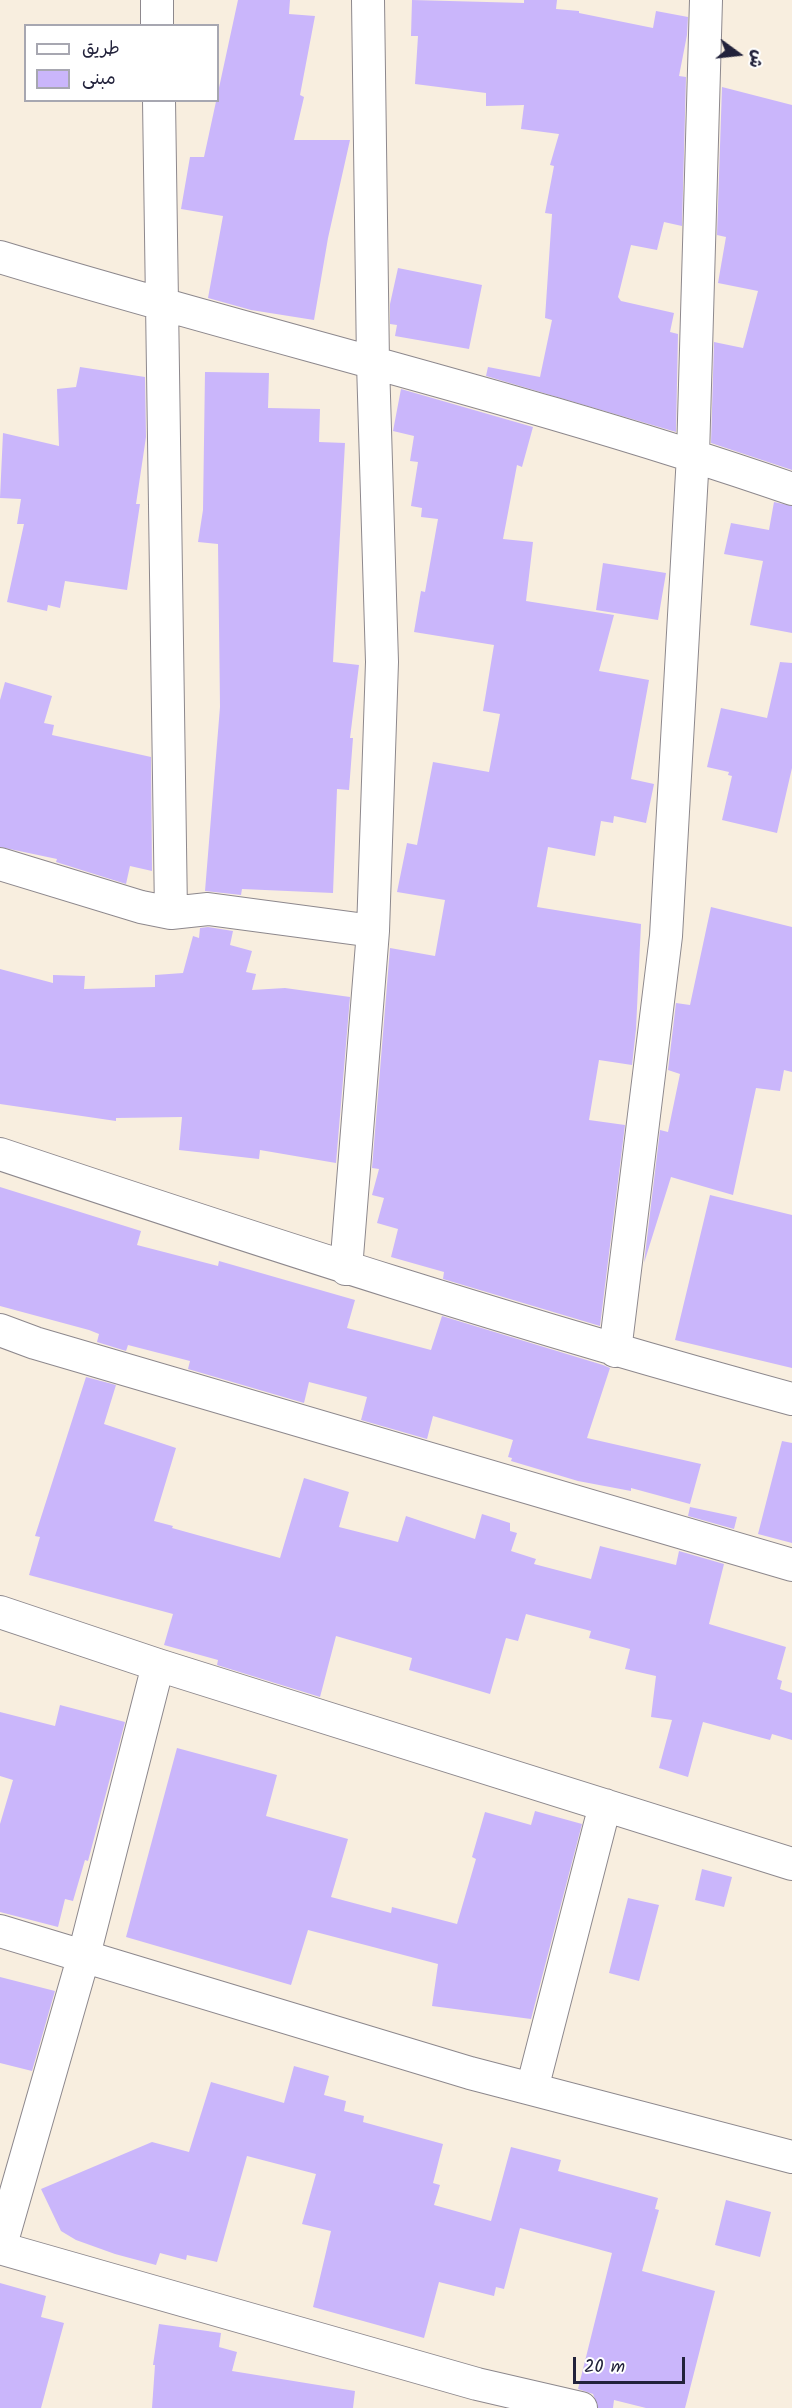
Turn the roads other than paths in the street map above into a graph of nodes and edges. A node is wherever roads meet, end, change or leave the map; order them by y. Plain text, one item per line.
1 (157, 0) edge
2 (368, 0) edge
3 (706, 0) edge
4 (158, 24) edge
5 (159, 102) edge
6 (0, 256) edge
7 (163, 306) junction
8 (373, 363) junction
9 (693, 454) junction
10 (792, 489) edge
11 (0, 864) edge
12 (171, 913) junction
13 (373, 931) junction
14 (0, 1154) edge
15 (346, 1269) junction
16 (0, 1330) edge
17 (615, 1351) junction
18 (792, 1399) edge
19 (792, 1565) edge
20 (0, 1612) edge
21 (158, 1665) junction
22 (605, 1805) junction
23 (792, 1864) edge
24 (0, 1931) edge
25 (84, 1955) junction
26 (532, 2089) junction
27 (792, 2157) edge
28 (0, 2248) edge
29 (475, 2396) edge
30 (581, 2408) edge

1 - 4 street
2 - 8 street
3 - 9 street
5 - 7 street
6 - 7 street
7 - 8 street
7 - 12 street
8 - 9 street
8 - 13 street
9 - 10 street
9 - 17 street
11 - 12 street
12 - 13 street
13 - 15 street
14 - 15 street
15 - 17 street
16 - 19 street
17 - 18 street
20 - 21 street
21 - 22 street
21 - 25 street
22 - 23 street
22 - 26 street
24 - 25 street
25 - 26 street
25 - 28 street
26 - 27 street
28 - 29 street
29 - 30 street

